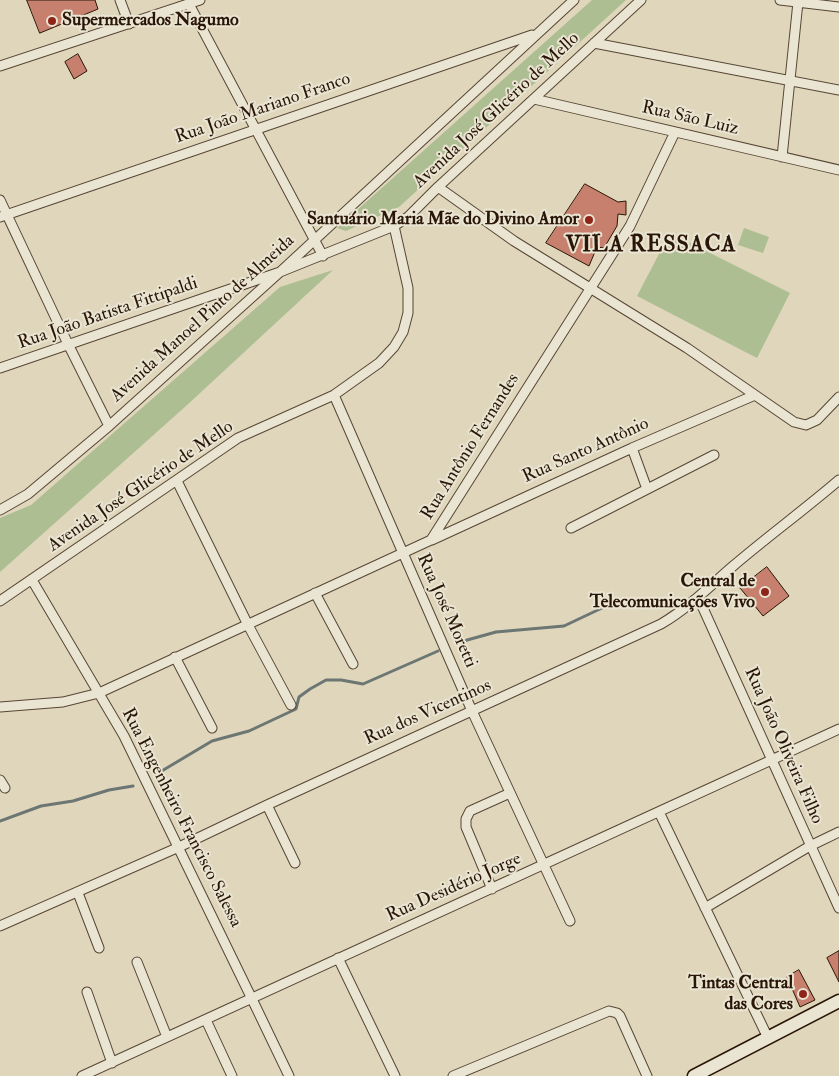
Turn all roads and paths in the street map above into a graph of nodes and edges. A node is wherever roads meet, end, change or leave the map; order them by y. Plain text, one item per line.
1 (120, 0) edge
2 (200, 0) edge
3 (574, 0) edge
4 (641, 0) edge
5 (780, 0) edge
6 (798, 2) junction
7 (189, 4) junction
8 (839, 7) edge
9 (129, 24) junction
10 (537, 33) junction
11 (594, 43) junction
12 (0, 66) edge
13 (789, 80) junction
14 (839, 90) edge
15 (534, 99) junction
16 (255, 129) junction
17 (675, 132) junction
18 (782, 157) junction
19 (839, 170) edge
20 (438, 187) junction
21 (0, 200) edge
22 (3, 216) edge
23 (394, 226) junction
24 (315, 240) junction
25 (323, 256) junction
26 (280, 272) junction
27 (591, 288) junction
28 (68, 344) junction
29 (0, 368) edge
30 (334, 395) junction
31 (755, 395) junction
32 (839, 397) edge
33 (109, 426) junction
34 (632, 448) junction
35 (714, 455) dead end
36 (839, 480) edge
37 (177, 481) junction
38 (647, 489) junction
39 (0, 510) edge
40 (571, 528) dead end
41 (431, 540) junction
42 (403, 554) junction
43 (32, 580) junction
44 (315, 593) junction
45 (698, 597) junction
46 (0, 601) edge
47 (248, 625) junction
48 (176, 657) junction
49 (353, 664) dead end
50 (99, 693) junction
51 (291, 705) dead end
52 (0, 707) edge
53 (472, 711) junction
54 (212, 728) dead end
55 (839, 729) edge
56 (771, 760) junction
57 (510, 793) junction
58 (267, 805) junction
59 (659, 812) junction
60 (839, 832) edge
61 (810, 846) junction
62 (179, 847) junction
63 (295, 863) dead end
64 (544, 864) junction
65 (492, 889) junction
66 (78, 893) junction
67 (704, 908) junction
68 (839, 908) edge
69 (570, 921) dead end
70 (0, 926) edge
71 (99, 948) dead end
72 (338, 958) junction
73 (138, 962) dead end
74 (87, 992) dead end
75 (252, 998) junction
76 (839, 1001) edge
77 (206, 1020) junction
78 (167, 1037) junction
79 (768, 1038) junction
80 (112, 1063) junction
81 (82, 1076) edge
82 (232, 1076) edge
83 (288, 1076) edge
84 (395, 1076) edge
85 (454, 1076) edge
86 (647, 1076) edge
87 (694, 1076) edge

1 - 9 street
2 - 7 street
3 - 10 street, Avenida Manoel Pinto de Almeida
4 - 11 street, Avenida José Glicério de Mello
5 - 6 street
6 - 8 street
6 - 13 street
7 - 9 street
7 - 16 street
9 - 12 street
10 - 16 street, Rua João Mariano Franco
10 - 24 street, Avenida Manoel Pinto de Almeida
11 - 13 street
11 - 15 street, Avenida José Glicério de Mello
13 - 14 street
13 - 18 street
15 - 17 street, Rua São Luiz
15 - 20 street, Avenida José Glicério de Mello
16 - 22 street, Rua João Mariano Franco
16 - 24 street
17 - 18 street, Rua São Luiz
17 - 27 street, Rua Antônio Fernandes
18 - 19 street, Rua São Luiz
20 - 23 street, Avenida José Glicério de Mello
20 - 27 street
21 - 22 street
22 - 28 street
23 - 25 street, Rua João Batista Fittipaldi
23 - 30 street, Avenida José Glicério de Mello
24 - 25 street
24 - 26 street, Avenida Manoel Pinto de Almeida
25 - 26 street, Rua João Batista Fittipaldi
26 - 28 street, Rua João Batista Fittipaldi
26 - 33 street, Avenida Manoel Pinto de Almeida
27 - 31 street
27 - 41 street, Rua Antônio Fernandes
28 - 29 street, Rua João Batista Fittipaldi
28 - 33 street
30 - 37 street, Avenida José Glicério de Mello
30 - 42 street, Rua José Moretti
31 - 32 street
31 - 34 street, Rua Santo Antônio
33 - 39 street, Avenida Manoel Pinto de Almeida
34 - 38 street
34 - 41 street, Rua Santo Antônio
35 - 38 street
36 - 45 street, Rua dos Vicentinos
37 - 43 street, Avenida José Glicério de Mello
37 - 47 street
38 - 40 street
41 - 42 street, Rua Antônio Fernandes
42 - 44 street, Rua Antônio Fernandes
42 - 53 street, Rua José Moretti
43 - 46 street, Avenida José Glicério de Mello
43 - 50 street, Rua Engenheiro Francisco Salessa
44 - 47 street, Rua Antônio Fernandes
44 - 49 street
45 - 53 street, Rua dos Vicentinos
45 - 56 street, Rua João Oliveira Filho
47 - 48 street, Rua Antônio Fernandes
47 - 51 street
48 - 50 street, Rua Antônio Fernandes
48 - 54 street
50 - 52 street, Rua Antônio Fernandes
50 - 62 street, Rua Engenheiro Francisco Salessa
53 - 57 street, Rua José Moretti
53 - 58 street, Rua dos Vicentinos
55 - 56 street, Rua Desidério Jorge
56 - 59 street, Rua Desidério Jorge
56 - 61 street, Rua João Oliveira Filho
57 - 64 street, Rua José Moretti
57 - 65 street
58 - 62 street, Rua dos Vicentinos
58 - 63 street
59 - 64 street, Rua Desidério Jorge
59 - 67 street
60 - 61 street
61 - 67 street
61 - 68 street, Rua João Oliveira Filho
62 - 66 street, Rua dos Vicentinos
62 - 75 street, Rua Engenheiro Francisco Salessa
64 - 65 street, Rua Desidério Jorge
64 - 69 street, Rua José Moretti
65 - 72 street, Rua Desidério Jorge
66 - 70 street, Rua dos Vicentinos
66 - 71 street
67 - 79 street
72 - 75 street, Rua Desidério Jorge
72 - 84 street
73 - 78 street
74 - 80 street
75 - 77 street, Rua Desidério Jorge
75 - 83 street, Rua Engenheiro Francisco Salessa
76 - 79 main road
77 - 78 street, Rua Desidério Jorge
77 - 82 street
78 - 80 street, Rua Desidério Jorge
79 - 87 main road
80 - 81 street, Rua Desidério Jorge
85 - 86 street

